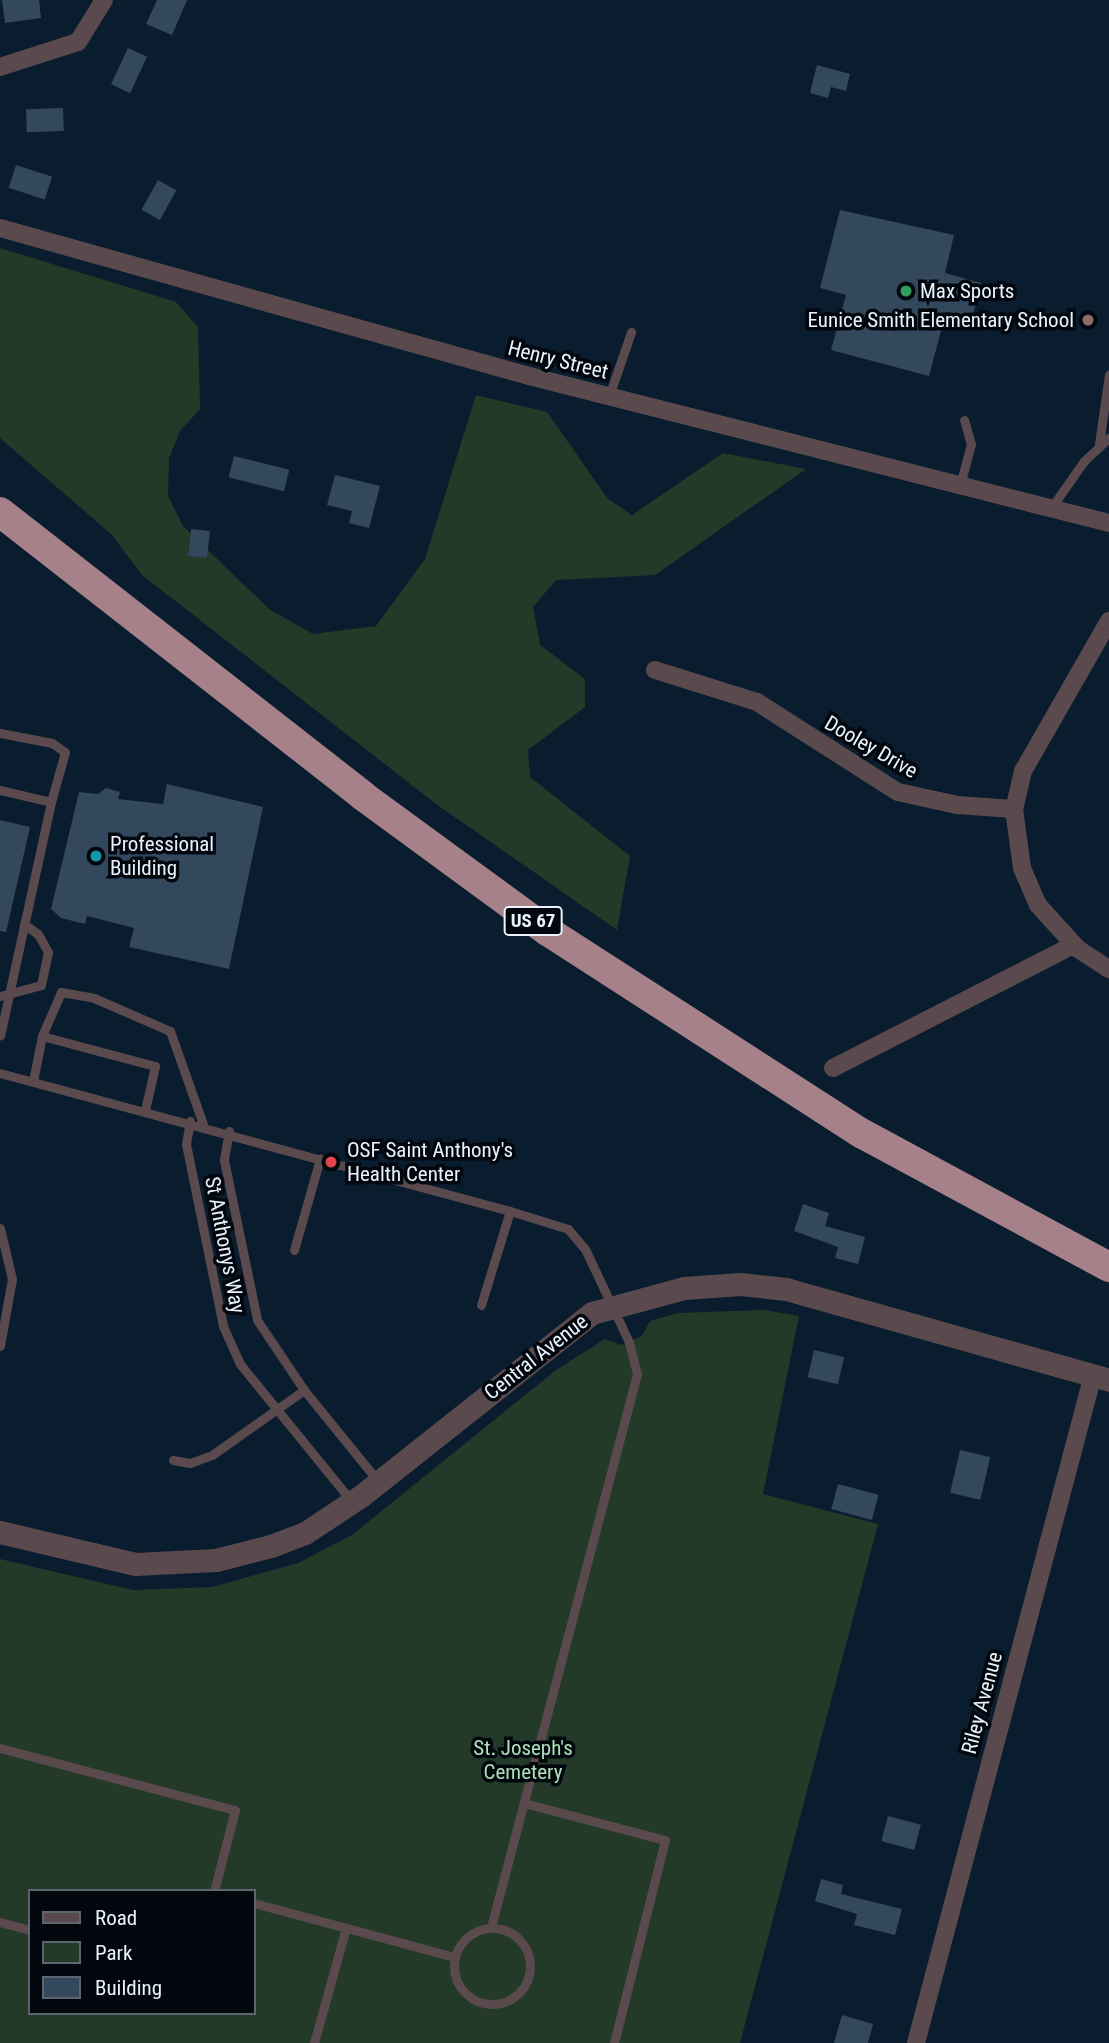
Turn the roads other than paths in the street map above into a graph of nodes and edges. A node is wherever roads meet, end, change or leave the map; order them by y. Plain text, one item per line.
1 (104, 0) edge
2 (0, 67) edge
3 (0, 228) edge
4 (631, 332) dead end
5 (1109, 375) edge
6 (609, 396) junction
7 (964, 420) dead end
8 (1109, 438) edge
9 (1099, 444) junction
10 (960, 485) junction
11 (1051, 508) junction
12 (0, 512) edge
13 (1109, 523) edge
14 (1109, 621) edge
15 (655, 670) dead end
16 (0, 733) edge
17 (0, 790) edge
18 (51, 802) junction
19 (1014, 809) junction
20 (24, 924) junction
21 (1073, 945) junction
22 (1109, 970) edge
23 (41, 985) junction
24 (4, 995) edge
25 (53, 1000) junction
26 (0, 1036) edge
27 (42, 1036) junction
28 (833, 1068) dead end
29 (0, 1073) edge
30 (33, 1081) junction
31 (145, 1110) junction
32 (190, 1121) junction
33 (203, 1124) junction
34 (229, 1131) junction
35 (320, 1159) junction
36 (510, 1211) junction
37 (0, 1227) edge
38 (295, 1250) dead end
39 (1109, 1267) edge
40 (481, 1305) dead end
41 (613, 1306) junction
42 (0, 1346) edge
43 (1101, 1378) edge
44 (304, 1390) junction
45 (276, 1410) junction
46 (173, 1460) dead end
47 (379, 1482) junction
48 (352, 1502) junction
49 (0, 1532) edge
50 (0, 1748) edge
51 (524, 1802) junction
52 (215, 1889) edge
53 (256, 1904) edge
54 (0, 1922) edge
55 (491, 1927) junction
56 (345, 1928) junction
57 (28, 1929) edge
58 (454, 1957) junction
59 (314, 2043) edge
60 (614, 2043) edge
61 (916, 2043) edge

1 - 2 street
3 - 6 street, Henry Street
4 - 6 lane
5 - 9 lane
6 - 10 street, Henry Street
7 - 10 lane
8 - 9 lane
9 - 11 lane
10 - 11 street, Henry Street
11 - 13 street, Henry Street
12 - 39 highway, US 67
14 - 19 street
15 - 19 street, Dooley Drive
16 - 18 lane
17 - 18 lane
18 - 20 lane
19 - 21 street
20 - 23 lane
20 - 24 lane
21 - 22 street
21 - 28 street
23 - 24 lane
23 - 25 lane
24 - 26 lane
25 - 27 lane
25 - 33 lane
27 - 30 lane
27 - 31 lane
29 - 30 lane
30 - 31 lane
31 - 32 lane
32 - 33 lane
32 - 45 lane, St Anthonys Way
33 - 34 lane
34 - 35 lane
34 - 44 lane, St Anthonys Way
35 - 36 lane
35 - 38 lane
36 - 40 lane
36 - 41 lane
37 - 42 lane
41 - 43 street, Central Avenue
41 - 47 street, Central Avenue
41 - 51 lane
43 - 61 street, Riley Avenue
44 - 45 lane
44 - 47 lane, St Anthonys Way
45 - 46 lane
45 - 48 lane, St Anthonys Way
47 - 48 street, Central Avenue
48 - 49 street, Central Avenue
50 - 52 lane
51 - 55 lane
51 - 60 lane
53 - 56 lane
54 - 57 lane
55 - 58 lane
55 - 58 lane
56 - 58 lane
56 - 59 lane

